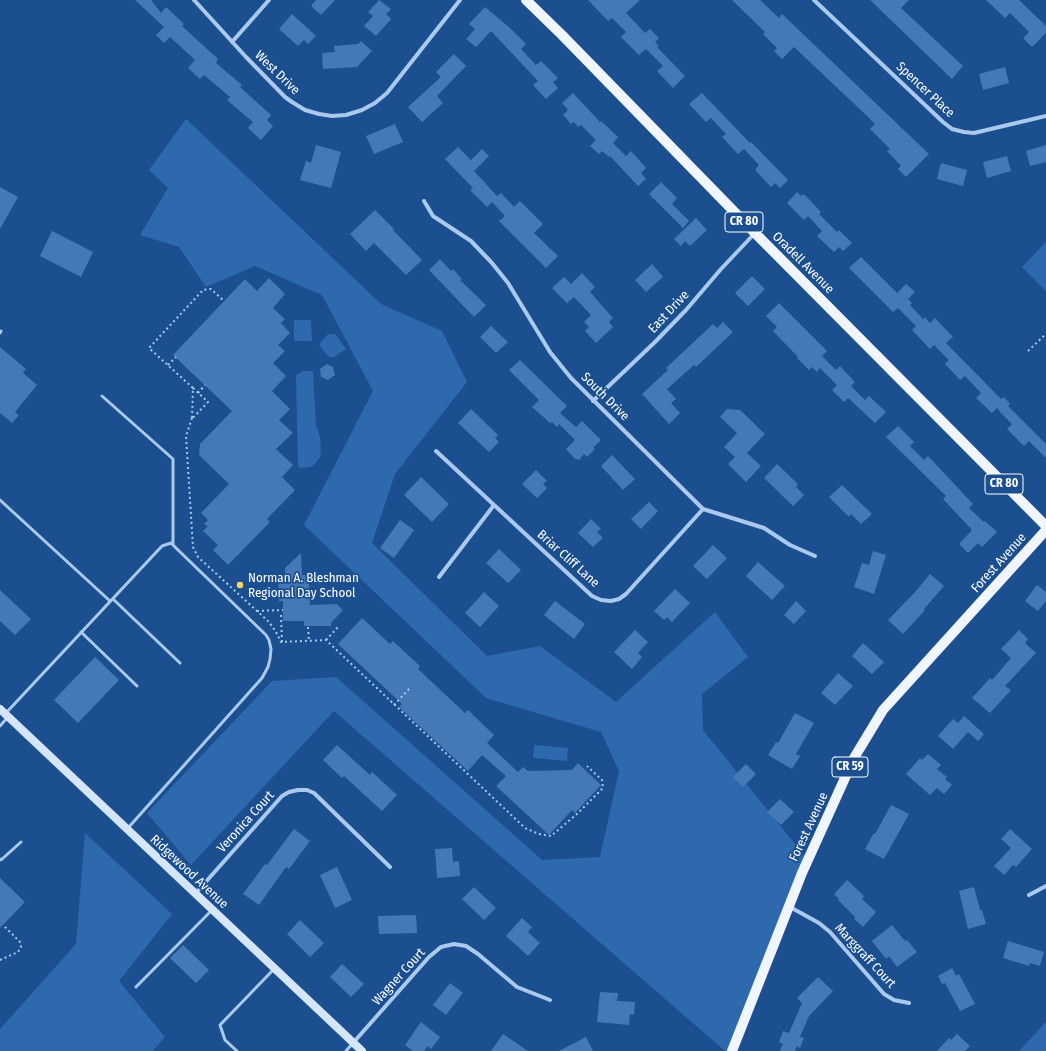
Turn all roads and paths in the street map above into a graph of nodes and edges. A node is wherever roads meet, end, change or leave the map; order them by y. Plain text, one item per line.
1 (194, 0) edge
2 (269, 0) edge
3 (460, 0) edge
4 (526, 0) edge
5 (814, 0) edge
6 (232, 42) junction
7 (1046, 116) edge
8 (424, 201) dead end
9 (754, 233) junction
10 (224, 301) dead end
11 (1046, 334) edge
12 (1028, 351) dead end
13 (176, 357) dead end
14 (168, 365) junction
15 (204, 385) dead end
16 (193, 388) junction
17 (198, 393) junction
18 (102, 396) dead end
19 (593, 401) junction
20 (192, 418) dead end
21 (436, 451) dead end
22 (0, 500) edge
23 (494, 505) junction
24 (703, 509) junction
25 (1046, 526) edge
26 (1046, 530) edge
27 (173, 545) junction
28 (815, 556) dead end
29 (439, 577) dead end
30 (111, 600) junction
31 (283, 610) dead end
32 (257, 611) junction
33 (281, 615) dead end
34 (339, 626) dead end
35 (308, 627) dead end
36 (81, 632) junction
37 (326, 640) junction
38 (309, 641) junction
39 (282, 642) junction
40 (180, 663) dead end
41 (137, 686) dead end
42 (410, 688) dead end
43 (394, 705) junction
44 (5, 713) edge
45 (0, 726) edge
46 (587, 766) dead end
47 (126, 829) junction
48 (21, 842) dead end
49 (0, 859) edge
50 (390, 867) dead end
51 (1046, 886) edge
52 (195, 894) junction
53 (1030, 895) dead end
54 (788, 906) junction
55 (212, 910) junction
56 (3, 925) dead end
57 (0, 960) edge
58 (274, 969) junction
59 (136, 987) dead end
60 (550, 1000) dead end
61 (909, 1003) dead end
62 (353, 1043) junction
63 (237, 1051) edge
64 (346, 1051) edge
65 (362, 1051) edge
66 (732, 1051) edge

1 - 6 street, West Drive
2 - 6 street
3 - 6 street, West Drive
4 - 9 main road, Oradell Avenue / CR 80
5 - 7 street, Spencer Place
8 - 19 street, South Drive
9 - 19 street, East Drive
9 - 25 main road, Oradell Avenue / CR 80
10 - 14 path
11 - 12 path
13 - 14 path
14 - 16 path
15 - 17 path
16 - 17 path
16 - 17 path
18 - 27 lane
19 - 24 street, South Drive
20 - 32 path
21 - 23 street, Briar Cliff Lane
22 - 30 lane
23 - 24 street, Briar Cliff Lane
23 - 29 street
24 - 28 street, South Drive
26 - 54 main road, Forest Avenue / CR 59
27 - 30 lane
27 - 47 lane
30 - 36 lane
30 - 40 lane
31 - 32 path
32 - 39 path
33 - 39 path
34 - 37 path
35 - 38 path
36 - 41 lane
36 - 44 lane
37 - 38 path
37 - 43 path
38 - 39 path
42 - 43 path
43 - 46 path
44 - 45 lane
44 - 47 street, Ridgewood Avenue
47 - 52 street, Ridgewood Avenue
48 - 49 lane
50 - 52 street, Veronica Court
51 - 53 street
52 - 55 street, Ridgewood Avenue
54 - 61 street, Marggraff Court
54 - 66 main road, Forest Avenue / CR 59
55 - 58 street, Ridgewood Avenue
55 - 59 lane
56 - 57 path
58 - 62 street, Ridgewood Avenue
58 - 63 lane
60 - 62 street, Wagner Court
62 - 64 lane
62 - 65 street, Ridgewood Avenue

